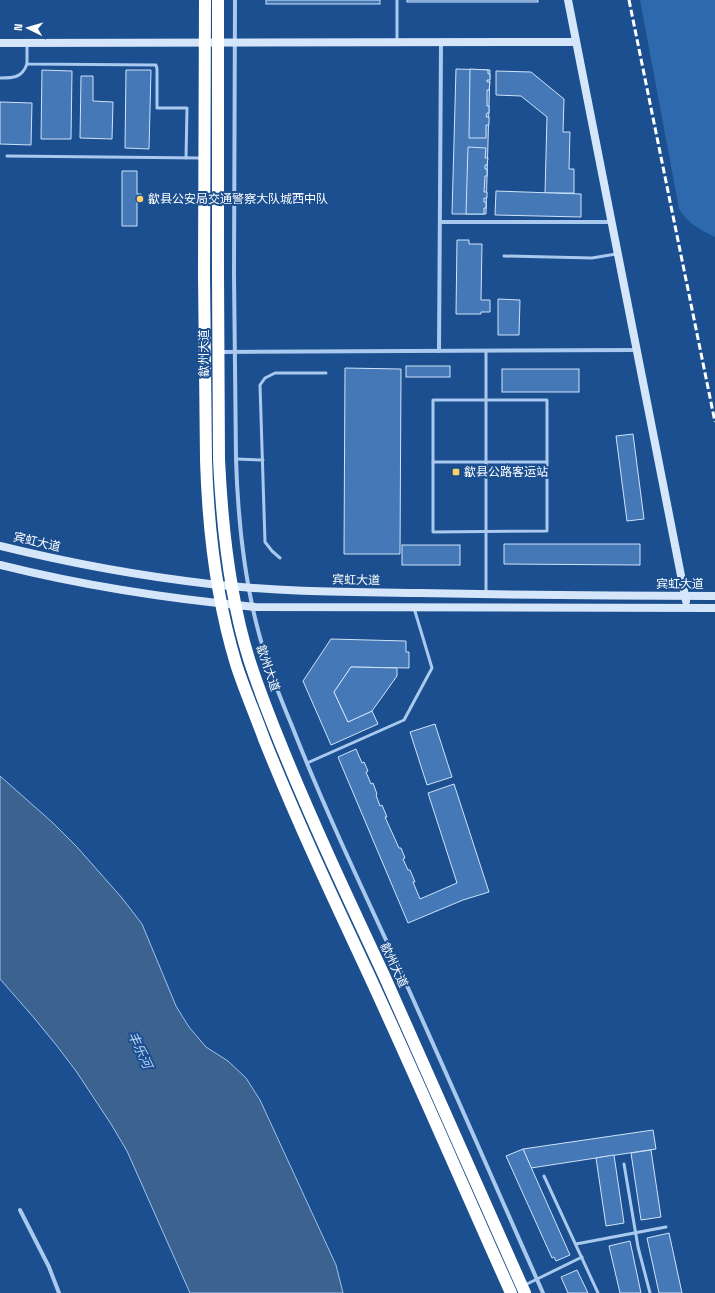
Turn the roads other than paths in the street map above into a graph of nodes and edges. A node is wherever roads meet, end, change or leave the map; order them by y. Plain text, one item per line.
1 (205, 0) edge
2 (218, 0) edge
3 (235, 0) edge
4 (397, 0) edge
5 (568, 0) edge
6 (576, 42) junction
7 (0, 43) edge
8 (27, 43) junction
9 (205, 43) junction
10 (218, 43) junction
11 (235, 43) junction
12 (397, 43) junction
13 (441, 43) junction
14 (27, 64) junction
15 (0, 78) edge
16 (7, 156) dead end
17 (186, 158) junction
18 (204, 158) junction
19 (155, 198) dead end
20 (204, 198) junction
21 (440, 222) junction
22 (612, 222) junction
23 (618, 254) junction
24 (504, 256) dead end
25 (637, 350) junction
26 (439, 351) junction
27 (486, 351) junction
28 (218, 352) junction
29 (235, 352) junction
30 (326, 373) dead end
31 (486, 400) junction
32 (236, 459) junction
33 (263, 460) junction
34 (433, 462) junction
35 (486, 462) junction
36 (547, 462) junction
37 (486, 531) junction
38 (0, 546) edge
39 (280, 558) dead end
40 (0, 565) edge
41 (218, 585) junction
42 (232, 586) junction
43 (249, 588) junction
44 (486, 595) junction
45 (686, 596) junction
46 (715, 596) edge
47 (222, 604) junction
48 (236, 605) junction
49 (253, 607) junction
50 (413, 607) junction
51 (687, 608) junction
52 (715, 608) edge
53 (307, 763) junction
54 (624, 1164) dead end
55 (544, 1176) dead end
56 (20, 1210) dead end
57 (666, 1227) dead end
58 (636, 1232) junction
59 (576, 1244) junction
60 (582, 1257) junction
61 (537, 1279) junction
62 (524, 1290) edge
63 (59, 1293) edge
64 (511, 1293) edge
65 (543, 1293) edge
66 (598, 1293) edge
67 (650, 1293) edge

1 - 9 highway, 歙州大道
2 - 10 highway, 歙州大道
3 - 11 street
4 - 12 lane
5 - 6 main road
6 - 13 main road
6 - 22 main road
7 - 8 main road
8 - 9 main road
8 - 14 lane
9 - 10 main road
9 - 18 highway, 歙州大道
10 - 11 main road
10 - 28 highway, 歙州大道
11 - 12 main road
11 - 29 street
12 - 13 main road
13 - 21 street
14 - 15 lane
14 - 17 lane
16 - 17 lane
17 - 18 lane
18 - 20 highway, 歙州大道
19 - 20 lane
20 - 41 highway, 歙州大道
21 - 22 street
21 - 26 street
22 - 23 main road
23 - 24 lane
23 - 25 main road
25 - 27 street
25 - 45 main road
26 - 27 street
26 - 29 street
27 - 31 lane
28 - 29 street
28 - 42 highway, 歙州大道
29 - 32 street
30 - 33 lane
31 - 34 lane
31 - 35 lane
31 - 36 lane
32 - 33 lane
32 - 43 street
33 - 39 lane
34 - 35 lane
34 - 37 lane
35 - 36 lane
35 - 37 lane
36 - 37 lane
37 - 44 lane
38 - 41 main road, 宾虹大道
40 - 47 main road, 宾虹大道
41 - 42 main road, 宾虹大道
41 - 47 highway, 歙州大道
42 - 43 main road, 宾虹大道
42 - 48 highway, 歙州大道
43 - 44 main road, 宾虹大道
43 - 49 street
44 - 45 main road, 宾虹大道
45 - 46 main road, 宾虹大道
45 - 51 main road
47 - 48 main road, 宾虹大道
47 - 64 highway, 歙州大道
48 - 49 main road, 宾虹大道
48 - 62 highway, 歙州大道
49 - 50 main road, 宾虹大道
49 - 53 street
50 - 51 main road, 宾虹大道
50 - 53 lane
51 - 52 main road, 宾虹大道
53 - 61 street
54 - 58 lane
55 - 59 lane
56 - 63 street
57 - 58 lane
58 - 59 lane
58 - 67 lane
59 - 60 lane
60 - 61 lane
60 - 66 lane
61 - 62 lane
61 - 65 street

